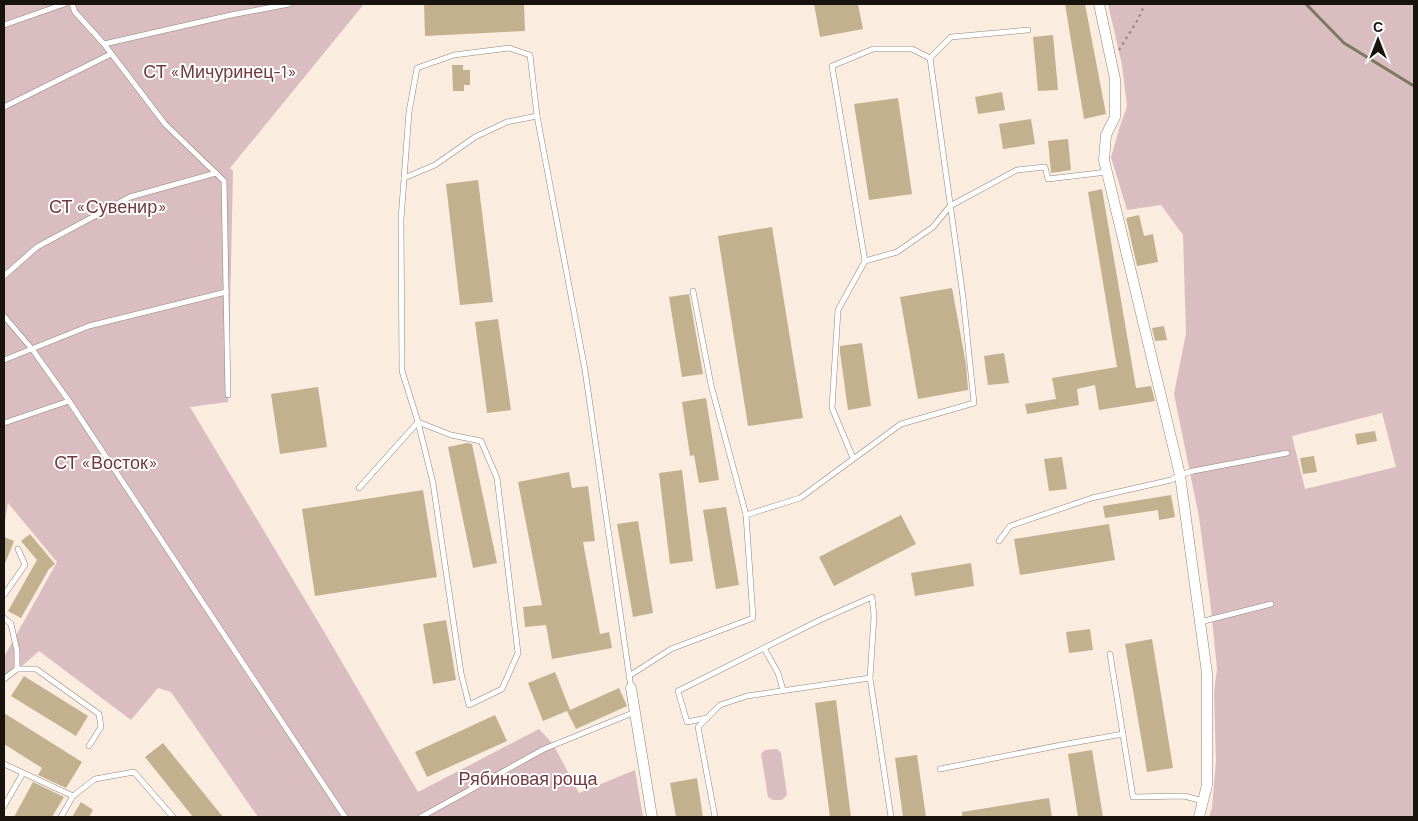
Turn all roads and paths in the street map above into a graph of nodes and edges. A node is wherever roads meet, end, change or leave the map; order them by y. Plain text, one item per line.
1 (64, 4) edge
2 (72, 4) edge
3 (289, 4) edge
4 (1099, 4) edge
5 (1145, 4) edge
6 (4, 25) edge
7 (1028, 30) dead end
8 (104, 44) junction
9 (111, 54) junction
10 (930, 58) junction
11 (1112, 63) junction
12 (4, 108) edge
13 (537, 116) junction
14 (216, 172) junction
15 (1106, 172) junction
16 (404, 178) junction
17 (950, 206) junction
18 (865, 261) junction
19 (4, 276) edge
20 (693, 291) dead end
21 (226, 292) junction
22 (4, 316) edge
23 (32, 349) junction
24 (4, 360) edge
25 (228, 395) dead end
26 (69, 401) junction
27 (418, 422) junction
28 (4, 423) edge
29 (1287, 453) dead end
30 (853, 458) junction
31 (1180, 475) junction
32 (359, 488) dead end
33 (746, 515) junction
34 (999, 541) dead end
35 (18, 549) dead end
36 (4, 595) edge
37 (1271, 604) dead end
38 (4, 618) edge
39 (1200, 622) junction
40 (764, 648) junction
41 (1110, 654) dead end
42 (17, 669) junction
43 (629, 676) junction
44 (870, 678) junction
45 (4, 679) edge
46 (631, 688) joint
47 (784, 690) junction
48 (635, 712) junction
49 (707, 718) junction
50 (1123, 734) junction
51 (89, 746) dead end
52 (4, 764) edge
53 (940, 769) dead end
54 (23, 773) junction
55 (73, 796) junction
56 (1203, 801) junction
57 (4, 806) edge
58 (60, 817) edge
59 (173, 817) edge
60 (345, 817) edge
61 (421, 817) edge
62 (652, 817) edge
63 (715, 817) edge
64 (891, 817) edge
65 (1199, 817) edge

1 - 6 lane
2 - 8 lane
3 - 8 lane
4 - 11 street
5 - 11 path
7 - 10 lane
8 - 9 lane
9 - 12 lane
9 - 14 lane
10 - 17 lane
10 - 18 lane
11 - 15 street
13 - 16 lane
13 - 16 lane
13 - 43 lane
14 - 19 lane
14 - 21 lane
15 - 17 lane
15 - 31 street
16 - 27 lane
17 - 18 lane
17 - 30 lane
18 - 30 lane
20 - 33 lane
21 - 23 lane
21 - 25 lane
22 - 23 lane
23 - 24 lane
23 - 26 lane
26 - 28 lane
26 - 60 lane
27 - 27 lane
27 - 32 lane
29 - 31 lane
30 - 33 lane
31 - 34 lane
31 - 39 street
33 - 43 lane
35 - 36 lane
37 - 39 lane
38 - 42 lane
39 - 56 street
40 - 44 lane
40 - 47 lane
40 - 49 lane
41 - 50 lane
42 - 45 lane
42 - 51 lane
43 - 46 lane
44 - 47 lane
44 - 64 lane
46 - 48 street
47 - 49 lane
48 - 61 lane
48 - 62 street
49 - 63 lane
50 - 53 lane
50 - 56 lane
52 - 54 lane
54 - 55 lane
54 - 57 lane
55 - 58 lane
55 - 59 lane
56 - 65 street

